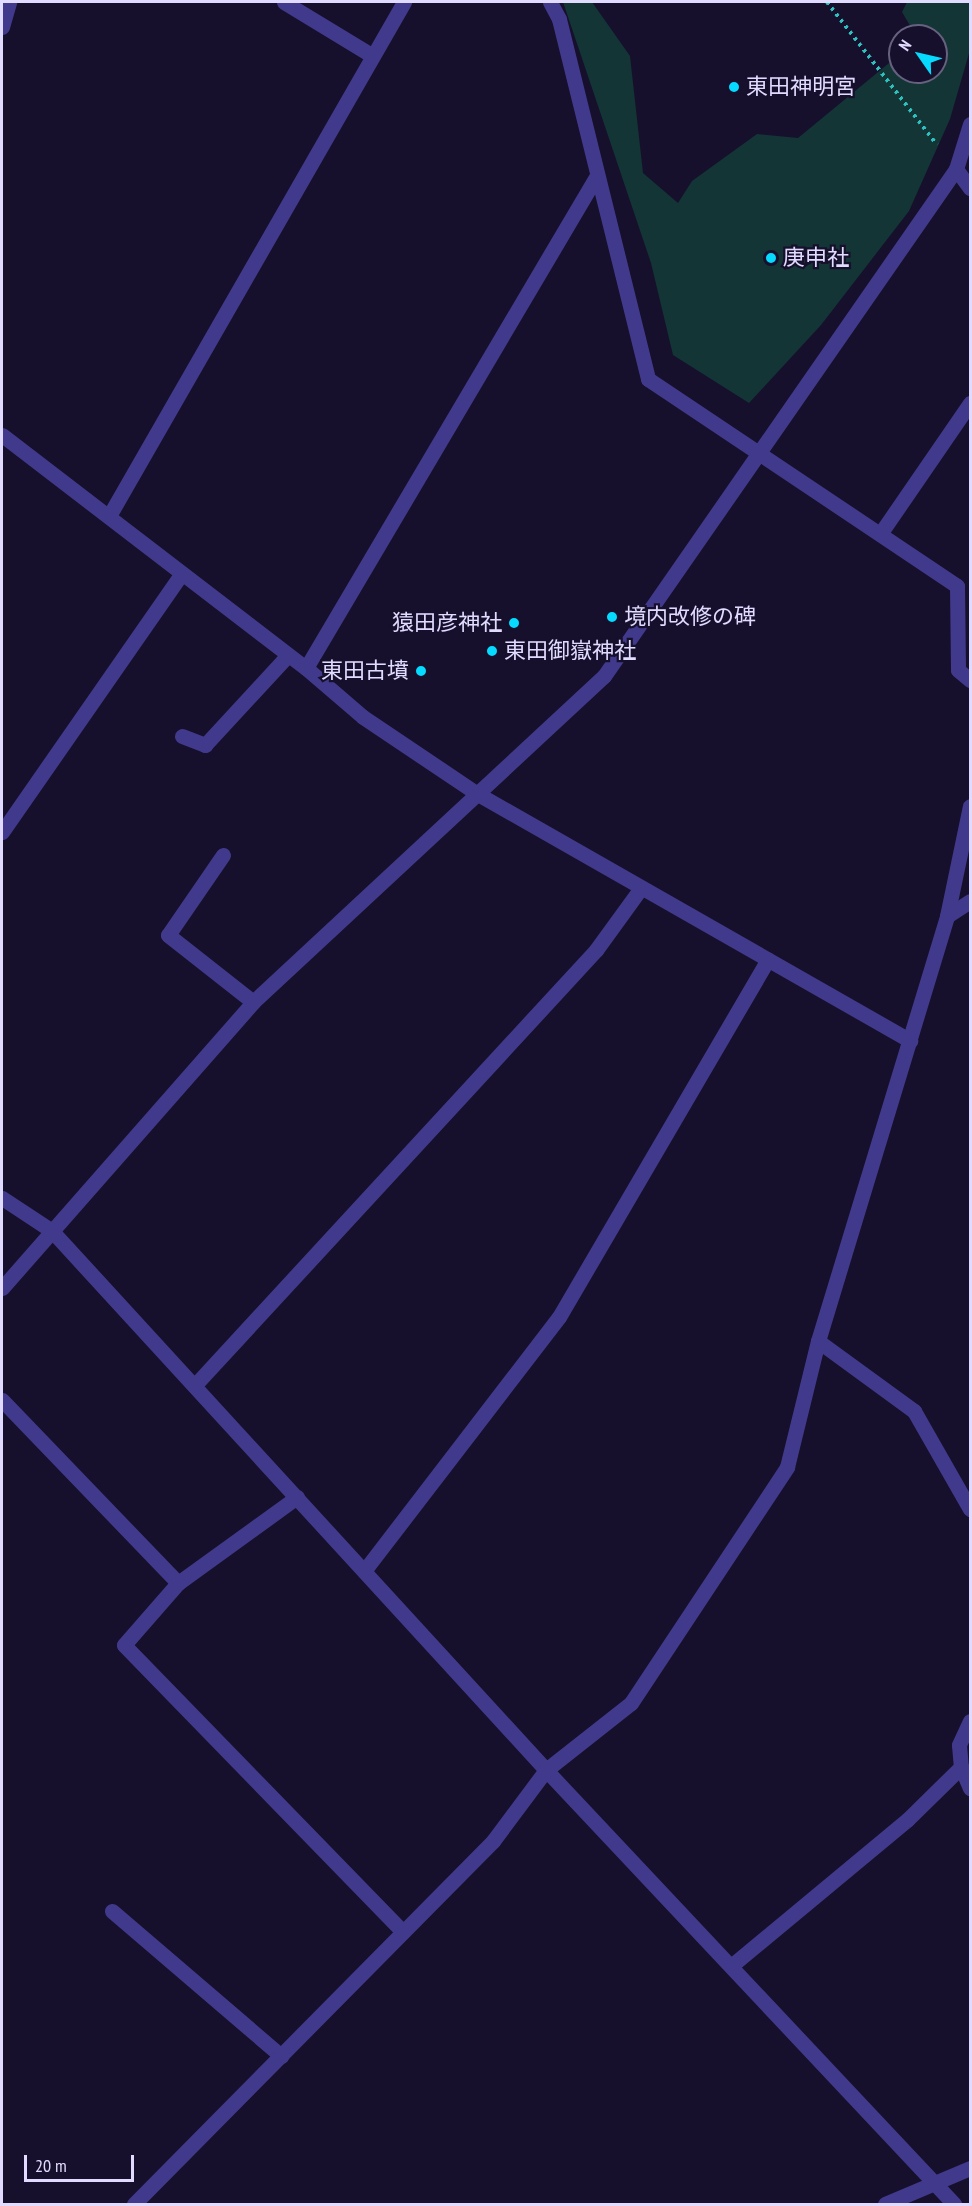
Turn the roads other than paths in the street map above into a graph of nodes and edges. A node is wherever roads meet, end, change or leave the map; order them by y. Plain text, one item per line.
1 (9, 2) edge
2 (284, 2) edge
3 (404, 2) edge
4 (550, 2) edge
5 (2, 27) edge
6 (371, 55) junction
7 (970, 124) edge
8 (956, 169) junction
9 (596, 177) junction
10 (970, 188) edge
11 (970, 403) edge
12 (2, 435) edge
13 (759, 453) junction
14 (109, 516) junction
15 (880, 534) junction
16 (181, 574) junction
17 (288, 655) junction
18 (306, 668) junction
19 (970, 680) edge
20 (182, 736) dead end
21 (476, 794) junction
22 (970, 806) edge
23 (2, 832) edge
24 (223, 855) dead end
25 (641, 888) junction
26 (970, 901) edge
27 (947, 916) junction
28 (768, 960) junction
29 (253, 1002) junction
30 (910, 1041) junction
31 (2, 1198) edge
32 (52, 1231) junction
33 (2, 1288) edge
34 (818, 1341) junction
35 (195, 1385) junction
36 (2, 1400) edge
37 (297, 1497) junction
38 (970, 1509) edge
39 (364, 1571) junction
40 (178, 1583) junction
41 (970, 1721) edge
42 (961, 1767) junction
43 (546, 1770) junction
44 (970, 1788) edge
45 (112, 1911) dead end
46 (403, 1932) junction
47 (731, 1966) junction
48 (281, 2056) junction
49 (970, 2168) edge
50 (939, 2184) junction
51 (134, 2205) edge
52 (885, 2205) edge
53 (954, 2205) edge

1 - 5 street
2 - 6 street
3 - 6 street
4 - 9 street
6 - 14 street
7 - 8 street
8 - 10 street
8 - 13 street
9 - 13 street
9 - 18 street
11 - 15 street
12 - 14 street
13 - 15 street
13 - 21 street
14 - 16 street
15 - 19 street
16 - 17 street
16 - 23 street
17 - 18 street
17 - 20 street
18 - 21 street
21 - 25 street
21 - 29 street
22 - 27 street
24 - 29 street
25 - 28 street
25 - 35 street
26 - 27 street
27 - 30 street
28 - 30 street
28 - 39 street
29 - 32 street
30 - 34 street
31 - 32 street
32 - 33 street
32 - 35 street
34 - 38 street
34 - 43 street
35 - 37 street
36 - 40 street
37 - 39 street
37 - 40 street
39 - 43 street
40 - 46 street
41 - 42 street
42 - 44 street
42 - 47 street
43 - 46 street
43 - 47 street
45 - 48 street
46 - 48 street
47 - 50 street
48 - 51 street
49 - 50 street
50 - 52 street
50 - 53 street

